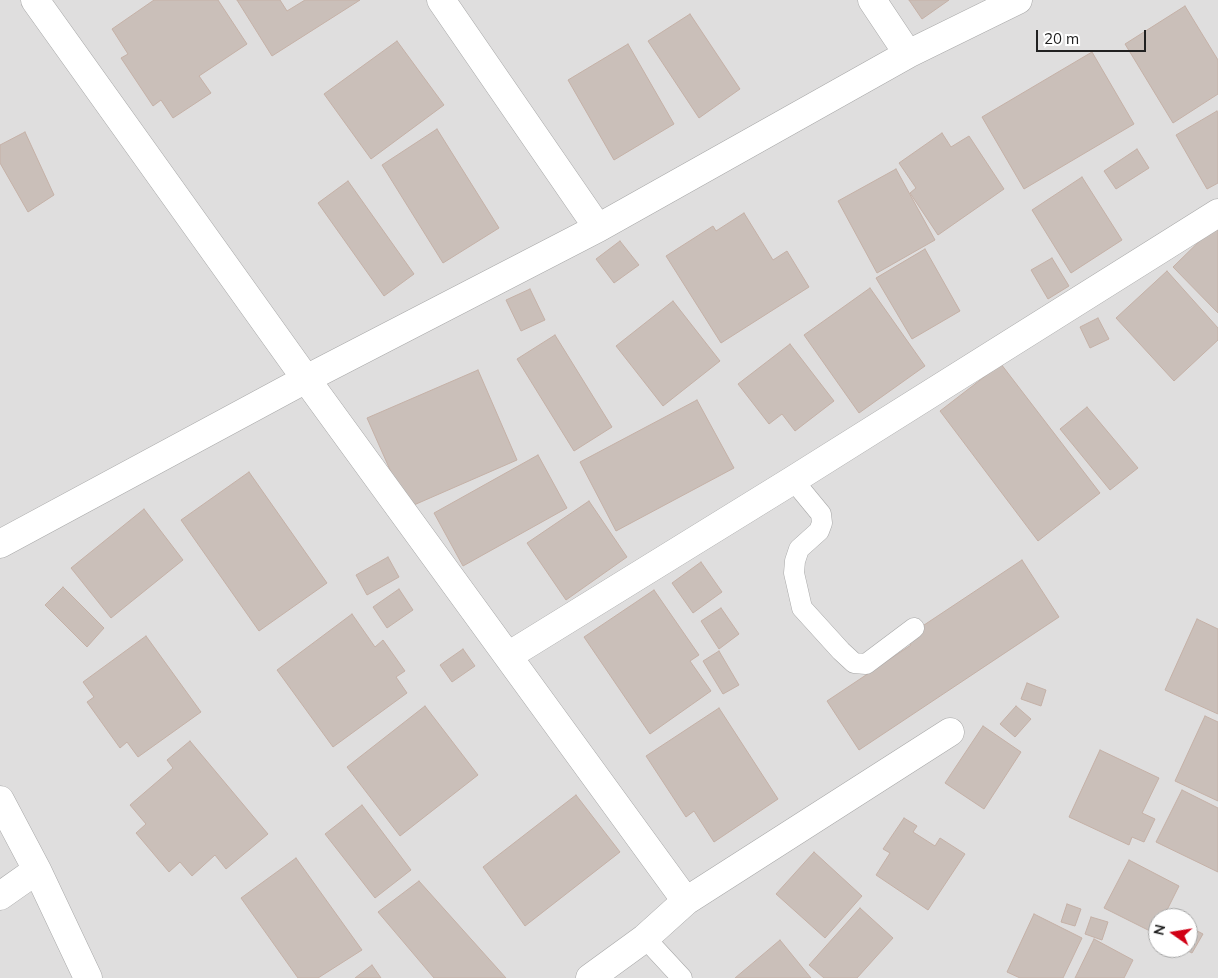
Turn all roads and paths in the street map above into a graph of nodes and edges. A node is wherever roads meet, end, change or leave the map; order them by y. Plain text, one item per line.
1 (35, 0) edge
2 (441, 0) edge
3 (872, 0) edge
4 (1018, 0) edge
5 (908, 54) junction
6 (1218, 213) edge
7 (598, 228) junction
8 (306, 379) junction
9 (793, 480) junction
10 (0, 544) edge
11 (914, 628) dead end
12 (508, 656) junction
13 (950, 732) dead end
14 (0, 800) edge
15 (37, 870) junction
16 (0, 896) edge
17 (686, 901) junction
18 (645, 938) junction
19 (88, 978) edge
20 (590, 978) edge
21 (682, 978) edge

1 - 8 street
2 - 7 street
3 - 5 street
4 - 5 street
5 - 7 street
6 - 9 street
7 - 8 street
8 - 10 street
8 - 12 street
9 - 11 lane
9 - 12 street
12 - 17 street
13 - 17 street
14 - 15 street
15 - 16 street
15 - 19 street
17 - 18 street
18 - 20 street
18 - 21 lane

